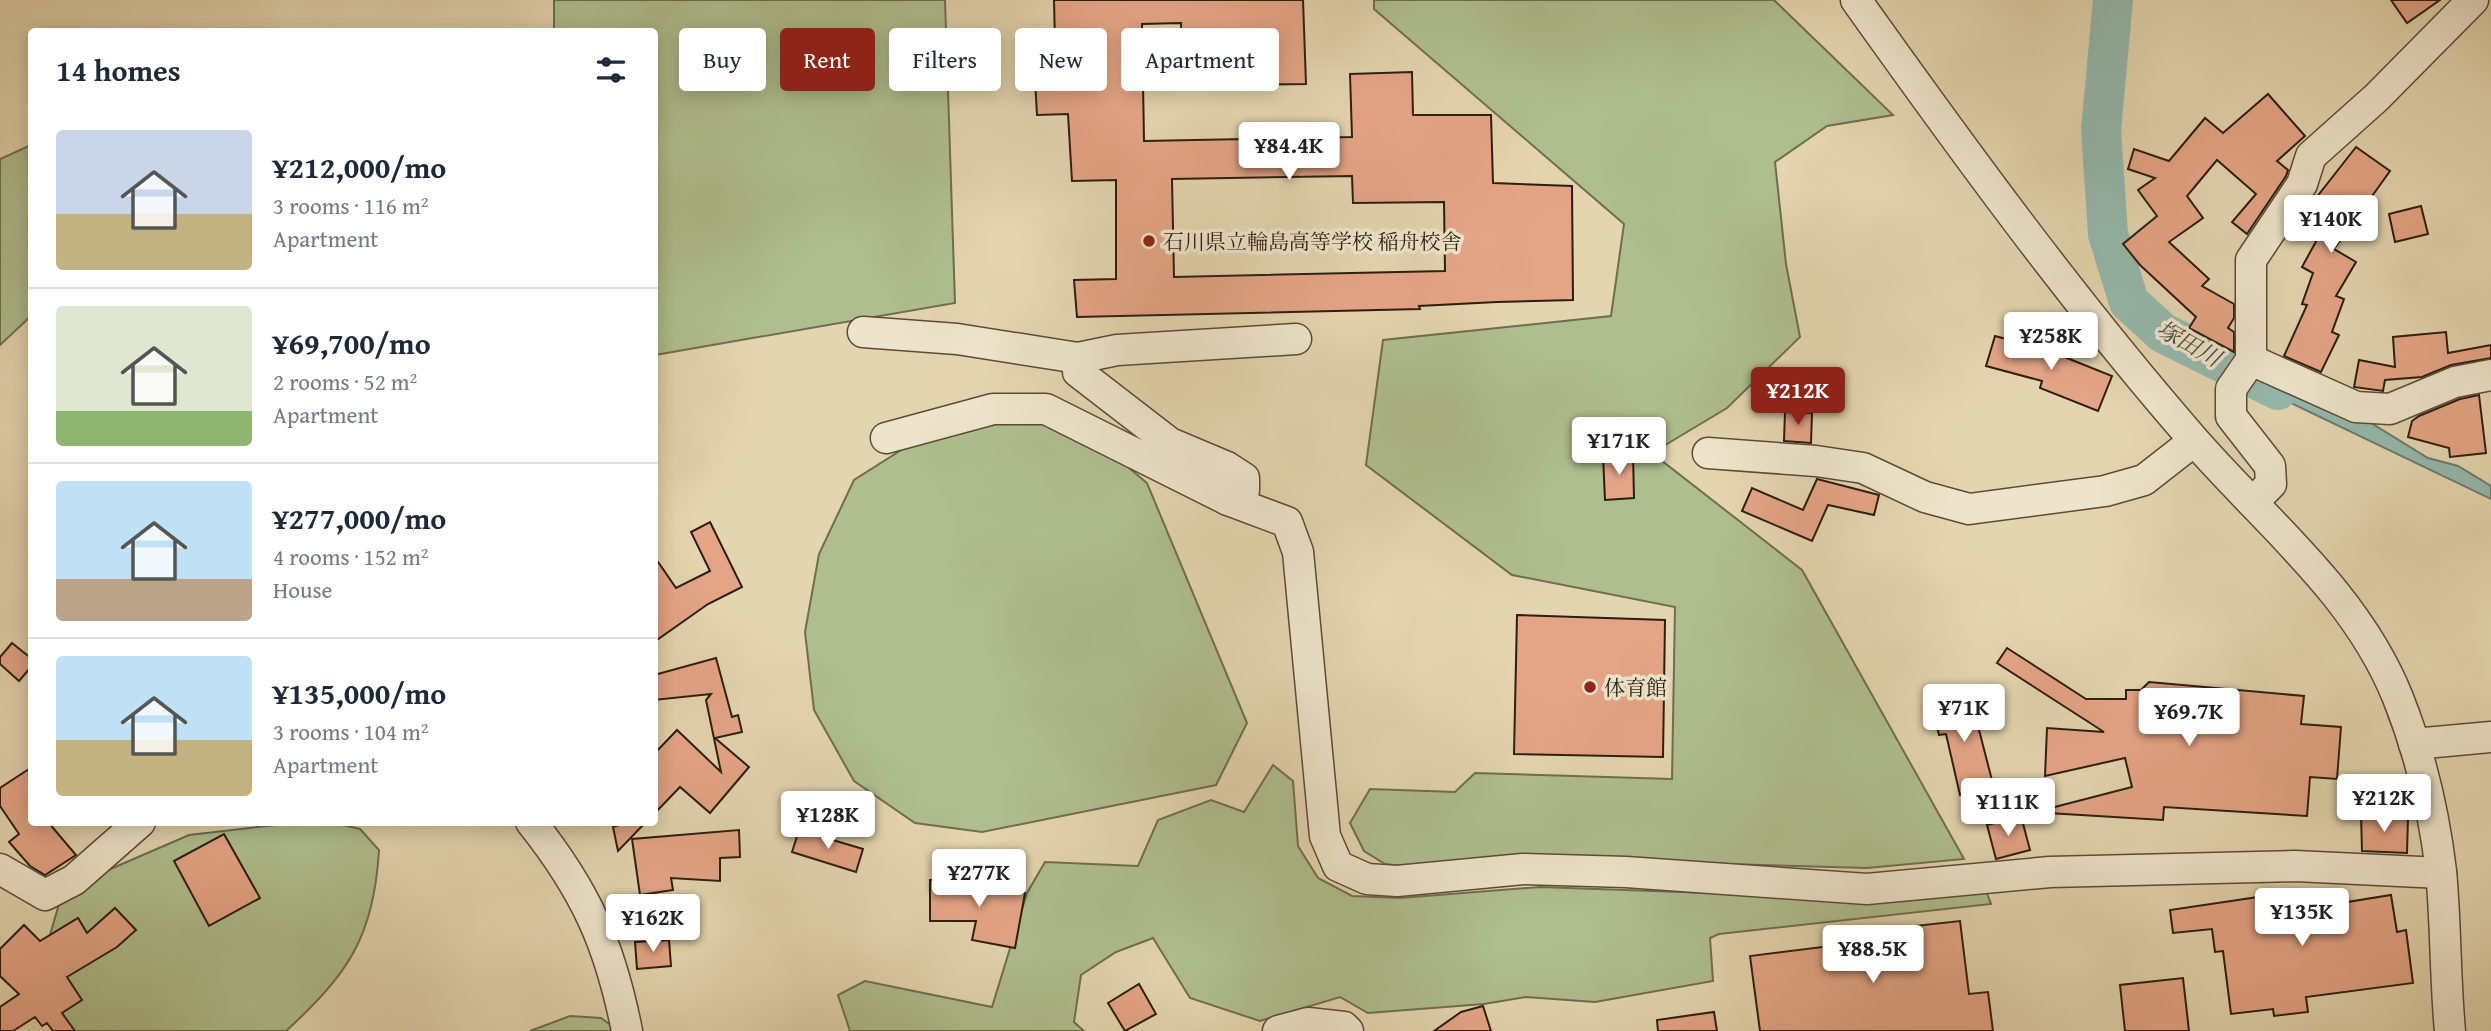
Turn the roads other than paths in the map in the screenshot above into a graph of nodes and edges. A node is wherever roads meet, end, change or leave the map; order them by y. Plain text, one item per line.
1 (1856, 0) edge
2 (2473, 0) edge
3 (863, 332) dead end
4 (1296, 339) dead end
5 (1079, 358) junction
6 (2243, 372) junction
7 (2491, 375) edge
8 (886, 438) dead end
9 (2194, 441) junction
10 (1708, 453) dead end
11 (1228, 500) junction
12 (2253, 502) junction
13 (2491, 737) edge
14 (2414, 744) junction
15 (135, 826) edge
16 (534, 826) edge
17 (0, 869) edge
18 (2441, 873) junction
19 (626, 1031) edge
20 (1278, 1031) edge
21 (1348, 1031) edge
22 (2450, 1031) edge

1 - 9 street
2 - 6 street
3 - 5 street
4 - 5 street
5 - 11 street
6 - 7 street
6 - 12 street
8 - 11 street
9 - 10 street
9 - 12 street
11 - 18 street
12 - 14 street
13 - 14 street
14 - 18 street
15 - 17 street
16 - 19 street
18 - 22 street
20 - 21 street

